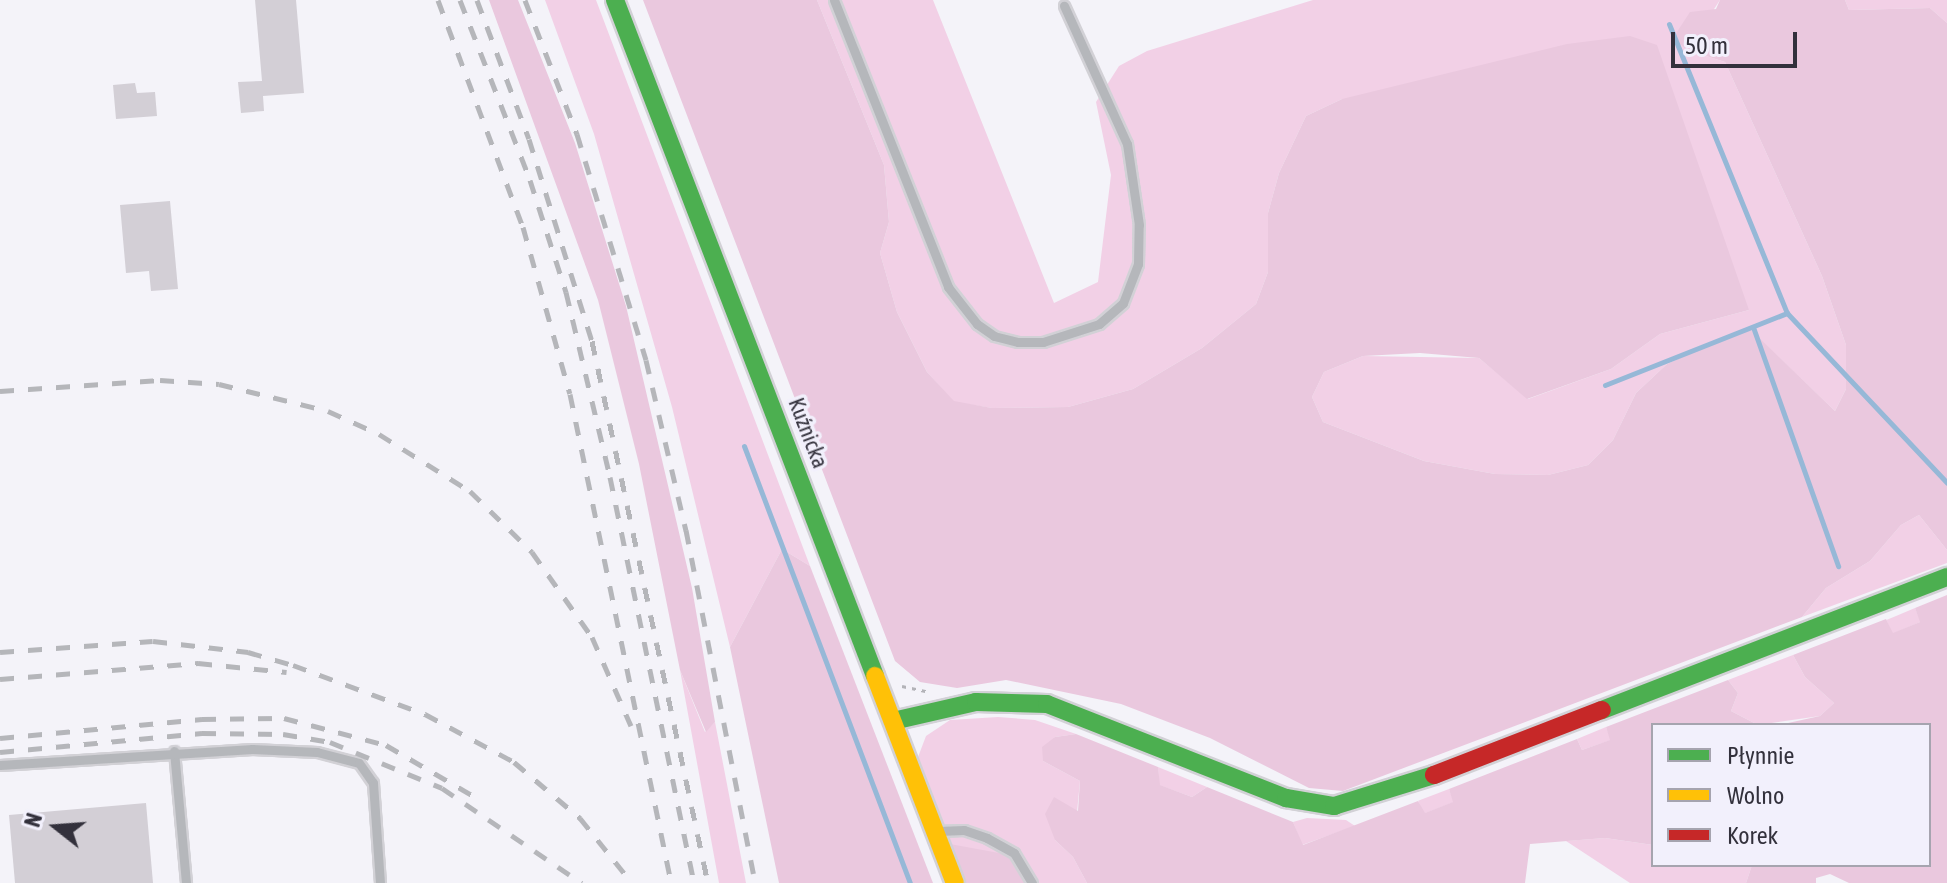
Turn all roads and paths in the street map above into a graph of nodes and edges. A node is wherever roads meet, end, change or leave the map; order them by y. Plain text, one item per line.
1 (615, 0) edge
2 (834, 0) edge
3 (1064, 6) dead end
4 (1947, 577) edge
5 (893, 682) dead end
6 (929, 691) dead end
7 (893, 721) junction
8 (174, 751) junction
9 (0, 765) edge
10 (935, 831) junction
11 (186, 883) edge
12 (380, 883) edge
13 (955, 883) edge
14 (1032, 883) edge

1 - 7 street, Kuźnicka
2 - 3 lane
4 - 7 street
5 - 6 path
7 - 10 street, Kuźnicka
8 - 9 lane
8 - 11 lane
8 - 12 lane
10 - 13 street, Kuźnicka
10 - 14 lane

